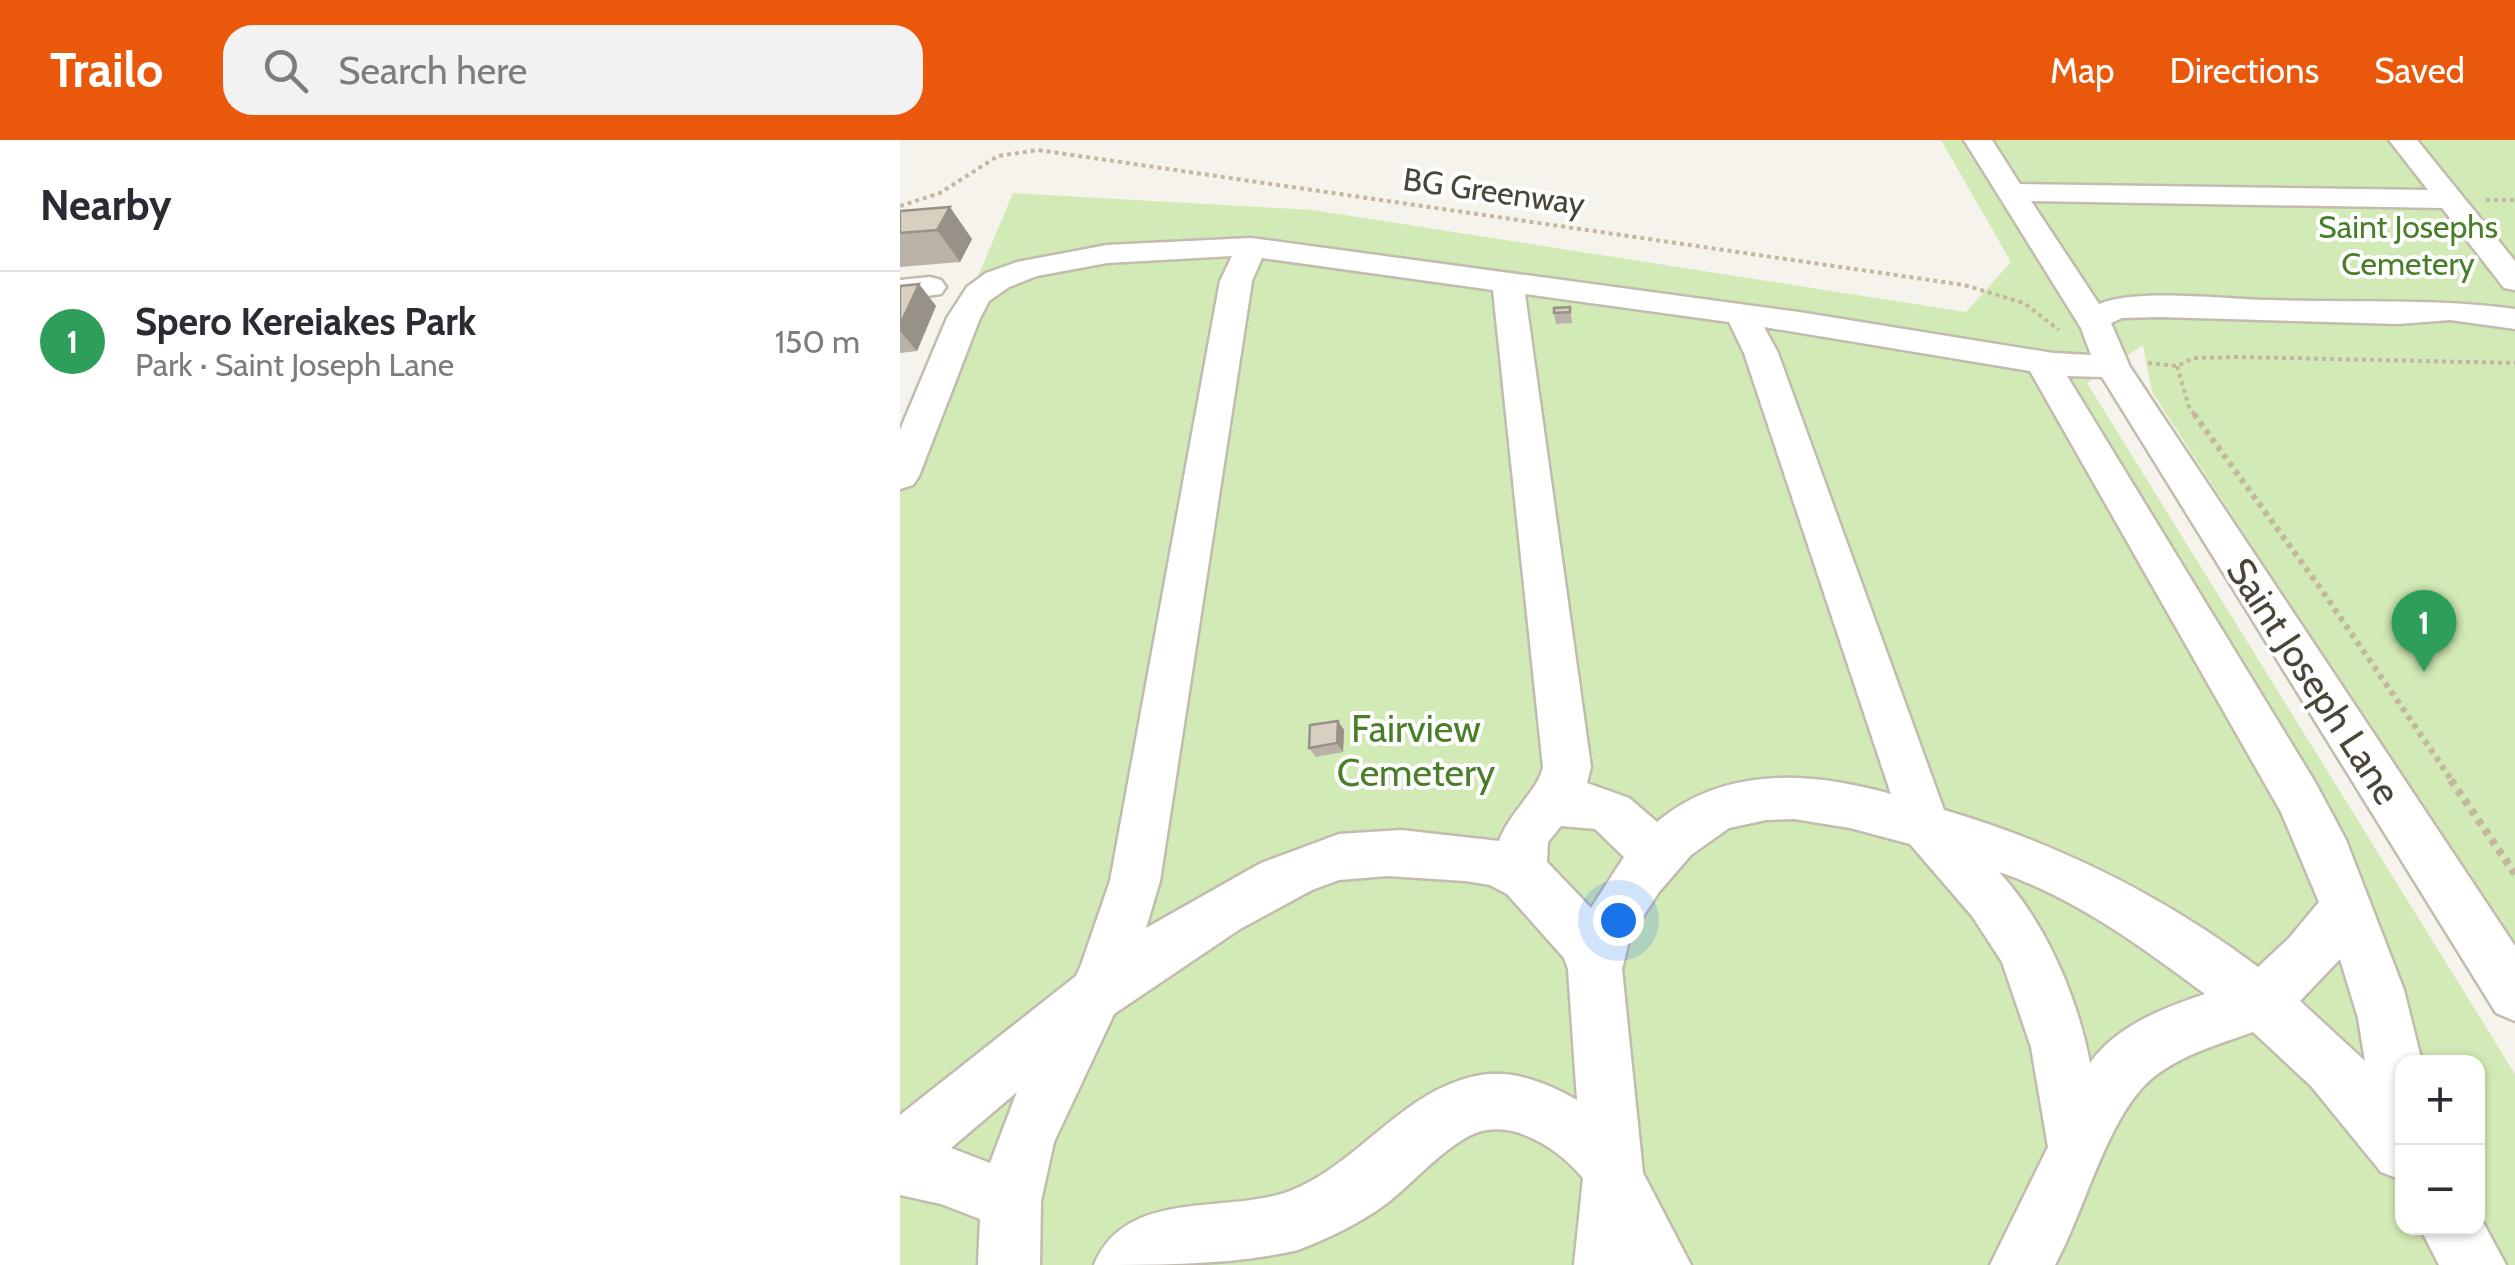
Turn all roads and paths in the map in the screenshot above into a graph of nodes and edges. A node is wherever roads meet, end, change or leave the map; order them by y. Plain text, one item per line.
1 (1956, 140) edge
2 (1978, 140) edge
3 (2403, 140) edge
4 (2009, 192) junction
5 (2447, 199) junction
6 (900, 206) edge
7 (1252, 247) junction
8 (2515, 281) edge
9 (1508, 285) junction
10 (2515, 318) edge
11 (1751, 334) junction
12 (2087, 350) junction
13 (2515, 362) edge
14 (2177, 366) junction
15 (900, 476) edge
16 (1552, 804) junction
17 (1926, 827) junction
18 (1653, 859) junction
19 (2515, 874) edge
20 (1548, 900) junction
21 (2346, 908) junction
22 (1615, 913) junction
23 (1594, 969) junction
24 (1096, 992) junction
25 (2515, 994) edge
26 (2258, 1003) junction
27 (2395, 1067) edge
28 (2395, 1140) edge
29 (2077, 1146) junction
30 (900, 1153) edge
31 (900, 1165) edge
32 (1613, 1178) junction
33 (1011, 1202) junction
34 (2456, 1235) edge
35 (2052, 1236) edge
36 (1010, 1265) edge
37 (1124, 1265) edge
38 (1605, 1265) edge
39 (1660, 1265) edge
40 (2021, 1265) edge
41 (2475, 1265) edge

1 - 12 street
2 - 4 street
3 - 5 street
4 - 5 street
4 - 12 street
5 - 8 street
6 - 12 path, BG Greenway
7 - 9 street
7 - 15 street
7 - 24 street
9 - 11 street
9 - 16 street
10 - 12 street
11 - 12 street
11 - 17 street
12 - 14 path
12 - 21 street
12 - 25 street, Saint Joseph Lane
13 - 14 path
14 - 19 path
16 - 18 street
16 - 20 street
17 - 18 street
17 - 26 street
17 - 29 street
18 - 22 street
20 - 22 street
20 - 23 street
20 - 24 street
21 - 26 street
21 - 27 street
22 - 23 street
23 - 32 street
24 - 30 street
24 - 33 street
26 - 28 street
26 - 29 street
29 - 35 street
31 - 33 street
32 - 37 street
32 - 38 street
32 - 39 street
33 - 36 street
34 - 41 street
35 - 40 street

